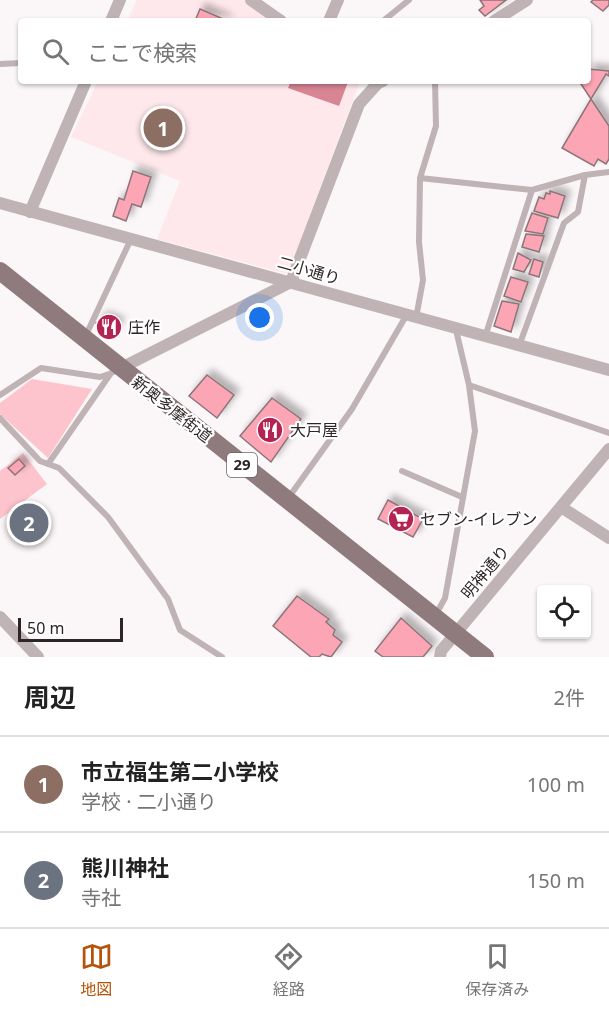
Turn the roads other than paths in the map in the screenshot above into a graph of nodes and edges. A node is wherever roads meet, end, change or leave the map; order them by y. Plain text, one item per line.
1 (120, 0) edge
2 (251, 0) edge
3 (338, 0) edge
4 (409, 0) edge
5 (527, 0) edge
6 (112, 18) edge
7 (277, 18) edge
8 (330, 18) edge
9 (387, 18) edge
10 (499, 18) edge
11 (18, 63) edge
12 (0, 64) edge
13 (85, 84) edge
14 (376, 84) edge
15 (435, 84) edge
16 (609, 172) edge
17 (585, 175) junction
18 (420, 178) junction
19 (532, 190) junction
20 (0, 203) edge
21 (30, 212) junction
22 (132, 238) junction
23 (0, 271) edge
24 (291, 282) junction
25 (411, 317) junction
26 (456, 330) junction
27 (485, 337) junction
28 (84, 339) junction
29 (519, 346) junction
30 (116, 370) junction
31 (609, 370) edge
32 (469, 385) junction
33 (0, 395) edge
34 (0, 418) edge
35 (609, 433) edge
36 (609, 449) edge
37 (48, 464) junction
38 (402, 471) dead end
39 (462, 497) junction
40 (287, 500) junction
41 (561, 507) junction
42 (609, 538) edge
43 (0, 617) edge
44 (435, 617) junction
45 (456, 633) junction
46 (38, 657) edge
47 (222, 657) edge
48 (440, 657) edge
49 (485, 657) edge

1 - 6 street
2 - 7 street
3 - 8 street
4 - 9 lane
5 - 10 street
11 - 12 lane
13 - 21 street
14 - 24 street
15 - 18 lane
16 - 17 lane
17 - 19 lane
17 - 29 lane
18 - 19 lane
18 - 25 lane
19 - 27 lane
20 - 21 street, 二小通り
21 - 22 street, 二小通り
22 - 24 street, 二小通り
22 - 28 lane
23 - 28 main road, 新奥多摩街道 / 29
24 - 25 street, 二小通り
24 - 30 street
25 - 26 street, 二小通り
25 - 40 lane
26 - 27 street, 二小通り
26 - 32 lane
27 - 29 street, 二小通り
28 - 30 main road, 新奥多摩街道 / 29
29 - 31 street, 二小通り
30 - 33 lane
30 - 37 lane
30 - 40 main road, 新奥多摩街道 / 29
32 - 35 lane
32 - 39 lane
34 - 37 lane
36 - 41 street, 明神通り
37 - 47 lane
38 - 39 lane
39 - 44 lane
40 - 44 main road, 新奥多摩街道 / 29
41 - 42 street
41 - 45 street, 明神通り
43 - 46 street
44 - 45 main road, 新奥多摩街道 / 29
45 - 48 street, 明神通り
45 - 49 main road, 新奥多摩街道 / 29

